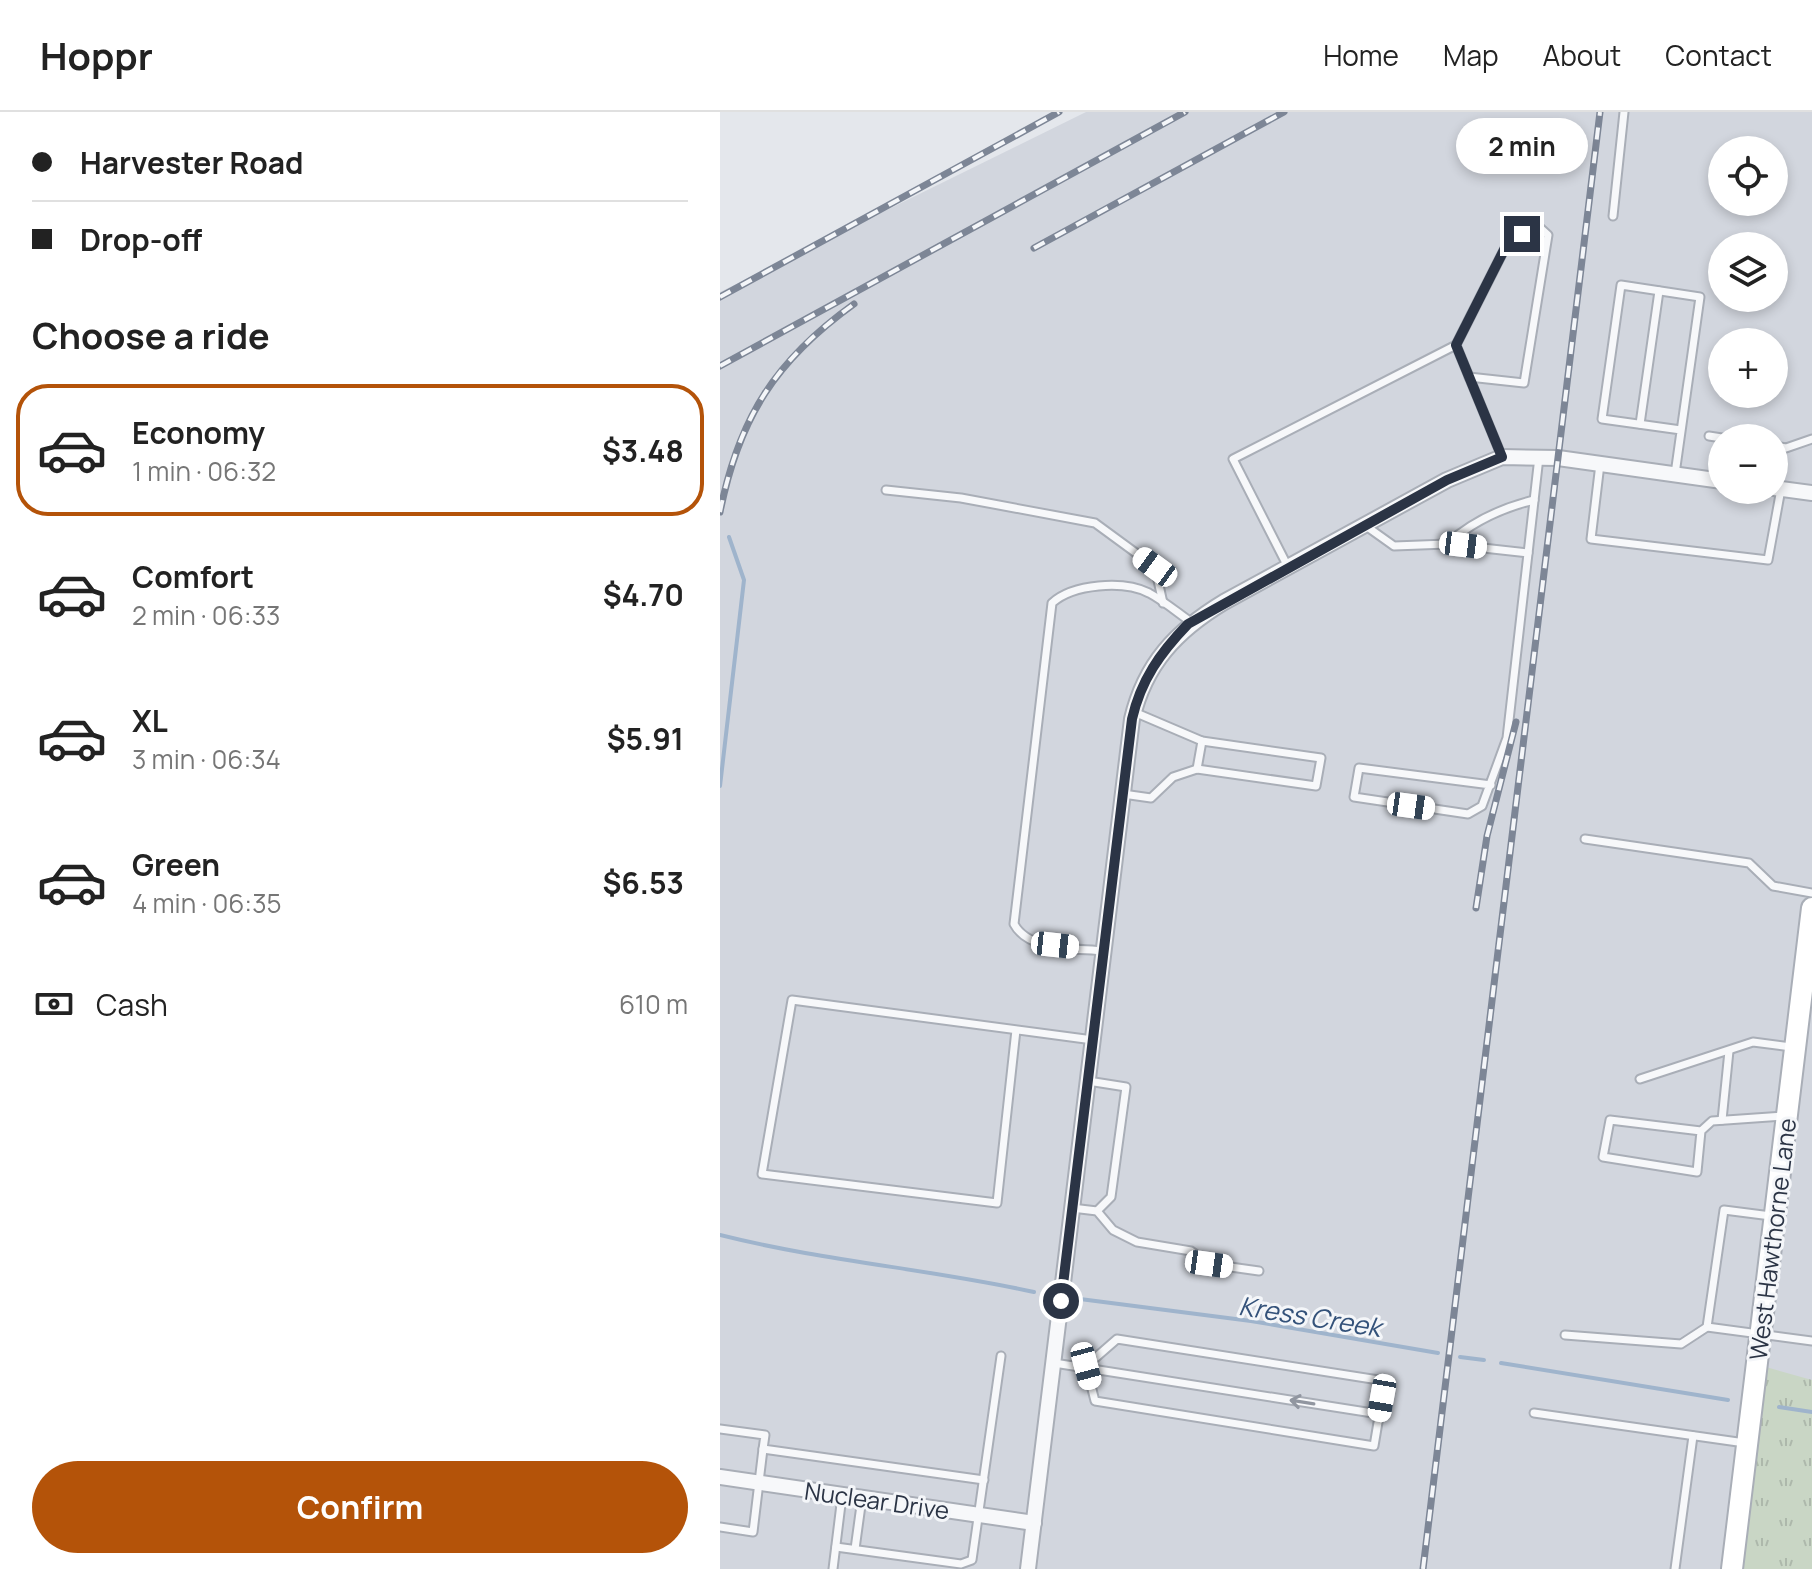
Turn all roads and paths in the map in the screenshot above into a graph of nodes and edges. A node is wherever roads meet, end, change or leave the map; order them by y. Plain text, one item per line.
1 (1624, 112) edge
2 (1613, 216) dead end
3 (1659, 291) junction
4 (1456, 345) junction
5 (1469, 377) junction
6 (1640, 424) junction
7 (1681, 430) junction
8 (1812, 439) edge
9 (1788, 447) edge
10 (1502, 457) junction
11 (1539, 457) junction
12 (1600, 464) junction
13 (1675, 474) junction
14 (1708, 479) edge
15 (886, 490) dead end
16 (1788, 490) edge
17 (1812, 493) edge
18 (1534, 500) junction
19 (1775, 504) edge
20 (1366, 526) junction
21 (1447, 544) junction
22 (1528, 553) junction
23 (1288, 567) junction
24 (1163, 603) junction
25 (1191, 622) junction
26 (1134, 712) junction
27 (1202, 741) junction
28 (1197, 769) junction
29 (1491, 785) junction
30 (1123, 794) junction
31 (1585, 839) dead end
32 (1812, 893) edge
33 (1812, 908) edge
34 (1104, 951) junction
35 (1807, 986) edge
36 (1016, 1030) junction
37 (1093, 1040) junction
38 (1795, 1047) junction
39 (1729, 1051) junction
40 (1640, 1079) dead end
41 (1088, 1081) junction
42 (1787, 1116) junction
43 (1722, 1120) junction
44 (1701, 1131) junction
45 (1072, 1208) junction
46 (1097, 1211) junction
47 (1775, 1216) junction
48 (1259, 1271) dead end
49 (1707, 1327) junction
50 (1565, 1335) dead end
51 (1760, 1335) junction
52 (1812, 1341) edge
53 (1001, 1356) dead end
54 (1053, 1363) junction
55 (1086, 1366) junction
56 (1534, 1413) dead end
57 (1379, 1414) junction
58 (720, 1429) edge
59 (1693, 1436) junction
60 (1747, 1444) junction
61 (763, 1449) junction
62 (720, 1477) edge
63 (984, 1480) junction
64 (759, 1483) junction
65 (842, 1495) junction
66 (862, 1498) junction
67 (979, 1515) junction
68 (1034, 1523) junction
69 (720, 1527) edge
70 (836, 1547) junction
71 (855, 1549) junction
72 (833, 1569) edge
73 (1028, 1569) edge
74 (1675, 1569) edge
75 (1732, 1569) edge

1 - 2 lane
3 - 6 lane
3 - 6 lane
3 - 7 lane
4 - 5 lane
4 - 5 lane
4 - 23 lane
5 - 10 lane
6 - 7 lane
7 - 13 lane
8 - 9 lane
10 - 11 street
10 - 20 street
11 - 12 street
11 - 18 lane
12 - 13 street
12 - 19 lane
13 - 14 street
15 - 24 lane
16 - 17 street
18 - 21 lane
18 - 22 lane
20 - 21 lane
20 - 23 street
21 - 22 lane
22 - 29 lane
23 - 25 street
24 - 25 lane
24 - 34 lane
25 - 26 street
26 - 27 lane
26 - 30 street
27 - 28 lane
27 - 28 lane
28 - 30 lane
29 - 29 lane
30 - 34 street
31 - 32 lane
33 - 35 street, West Hawthorne Lane
34 - 37 street
35 - 38 street, West Hawthorne Lane
36 - 36 lane
36 - 37 lane
37 - 41 street
38 - 39 lane
38 - 42 street, West Hawthorne Lane
39 - 40 lane
39 - 43 lane
41 - 45 street
41 - 46 lane
42 - 43 lane
42 - 47 street, West Hawthorne Lane
43 - 44 lane
44 - 44 lane
45 - 46 lane
45 - 54 street
46 - 48 lane
47 - 49 lane
47 - 51 street, West Hawthorne Lane
49 - 50 lane
49 - 51 lane
51 - 52 lane
51 - 60 street, West Hawthorne Lane
53 - 63 lane
54 - 55 lane
54 - 68 street
57 -> 55 lane
55 - 57 lane
55 - 57 lane
56 - 59 lane
58 - 61 lane
59 - 60 lane
59 - 74 lane
60 - 75 street, West Hawthorne Lane
61 - 63 lane
61 - 64 lane
62 - 64 street, Nuclear Drive
63 - 67 lane
64 - 65 street, Nuclear Drive
64 - 69 lane
65 - 66 street, Nuclear Drive
65 - 70 lane
66 - 67 street, Nuclear Drive
66 - 71 lane
67 - 68 street, Nuclear Drive
67 - 71 lane
68 - 73 street
70 - 71 lane
70 - 72 lane

